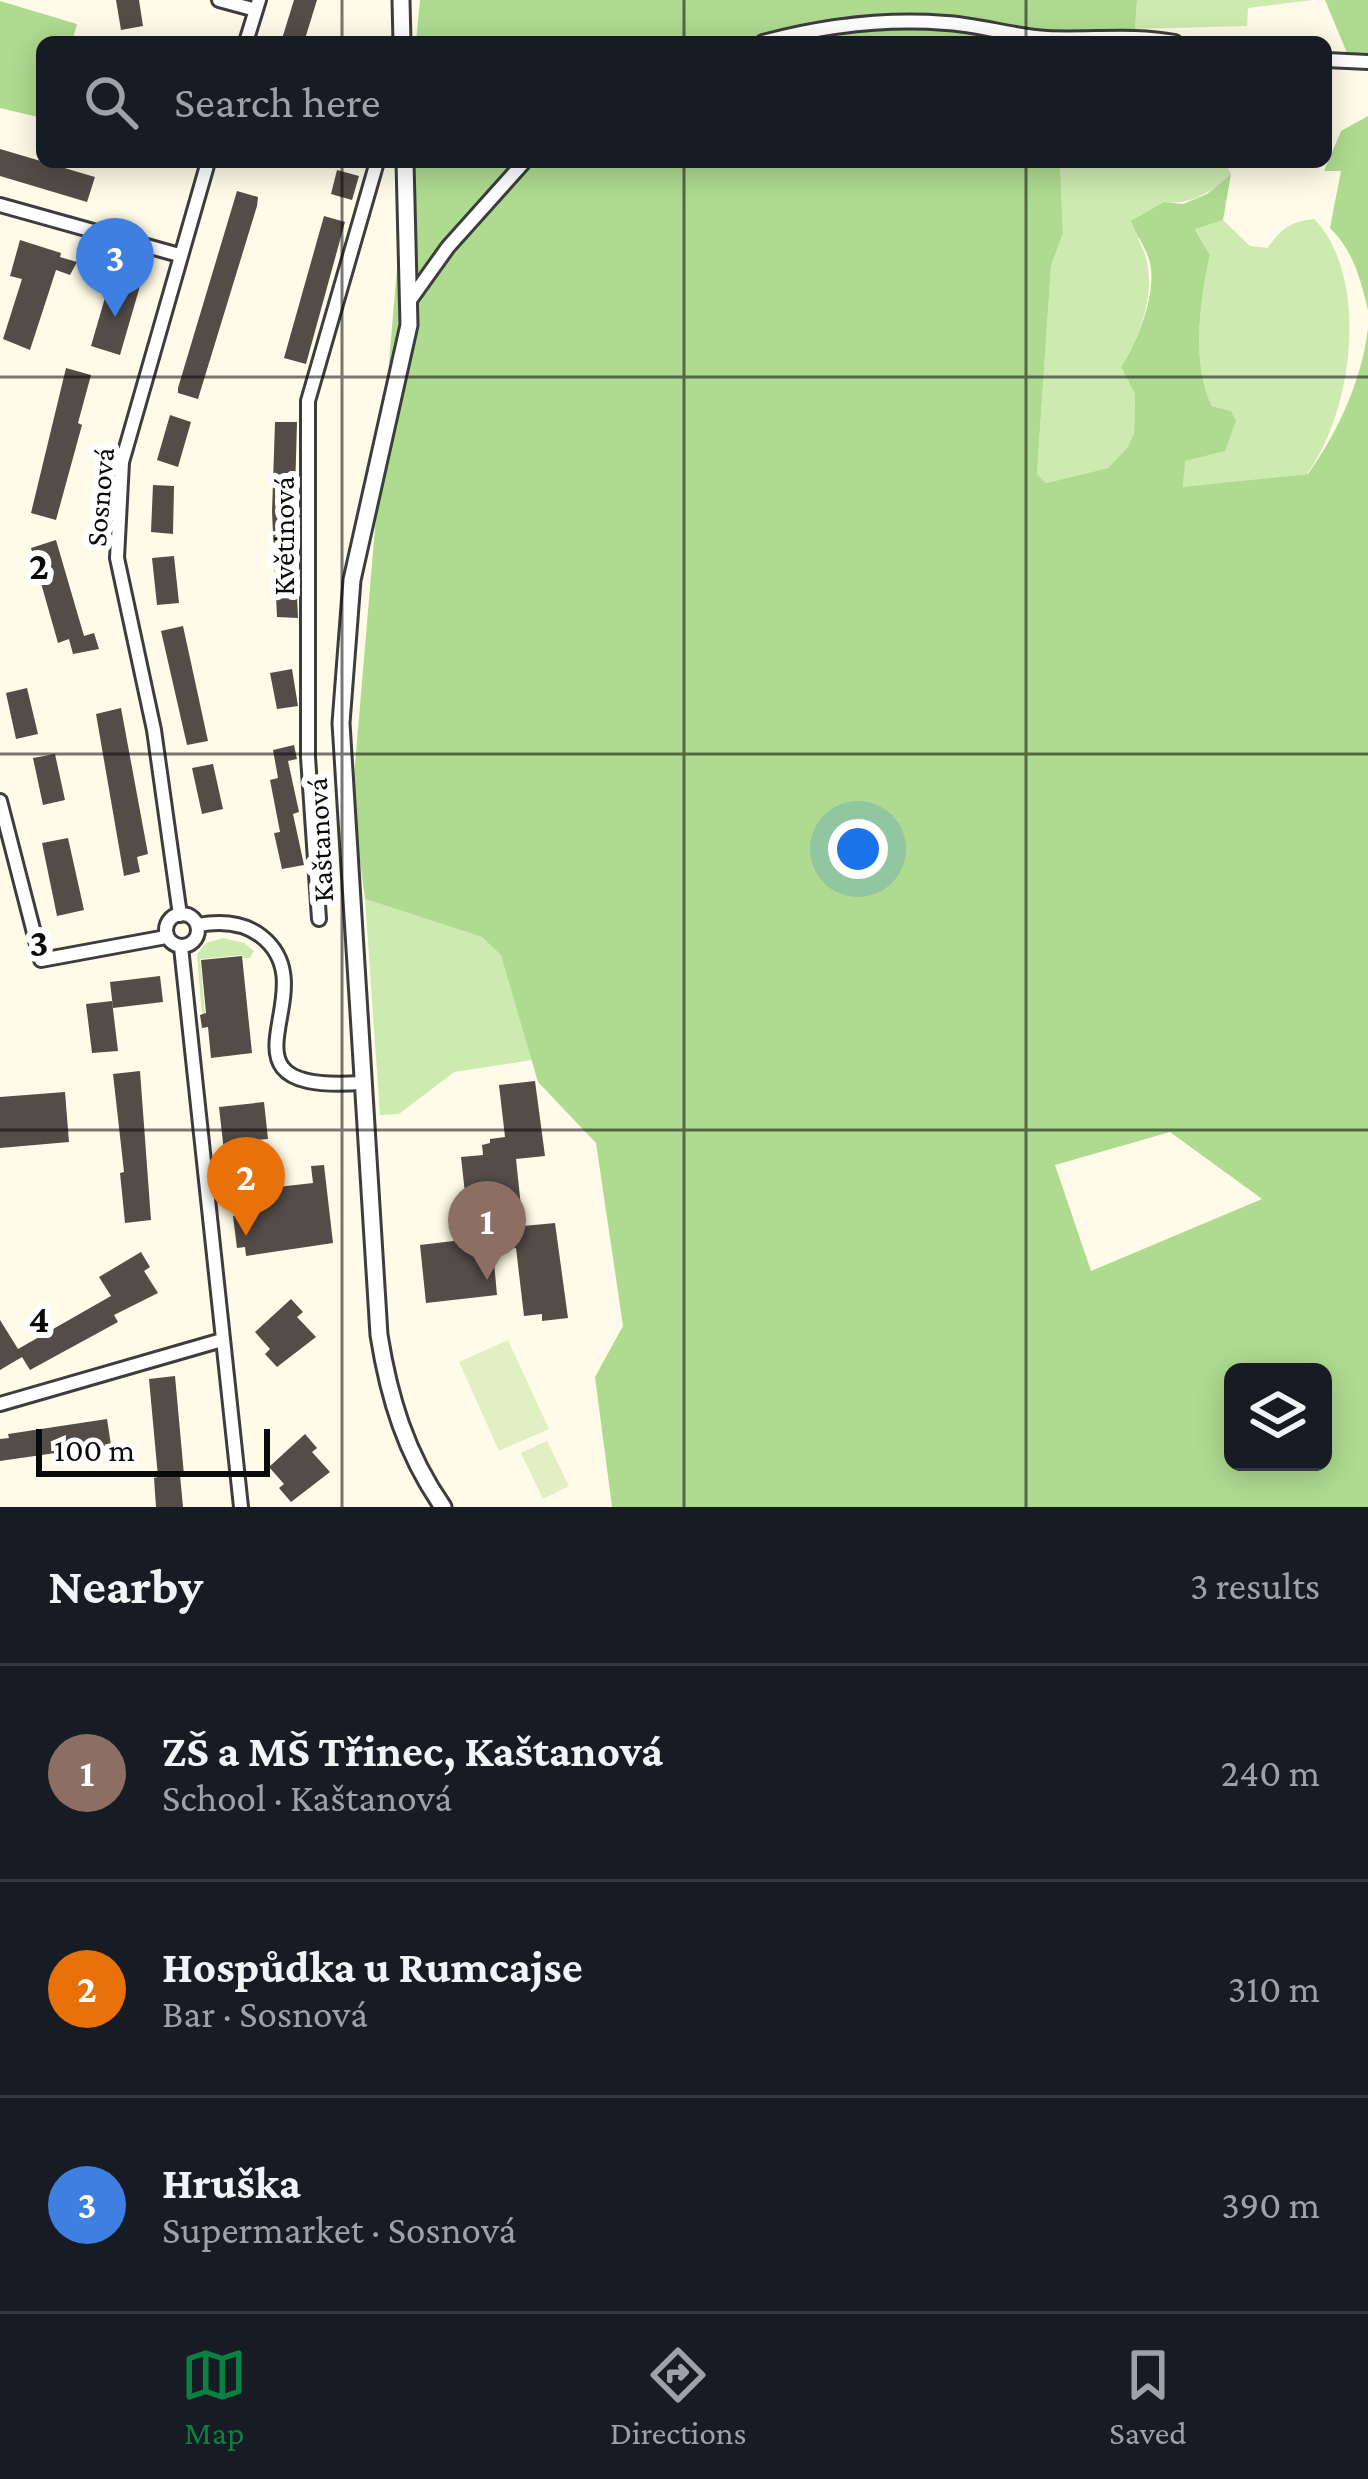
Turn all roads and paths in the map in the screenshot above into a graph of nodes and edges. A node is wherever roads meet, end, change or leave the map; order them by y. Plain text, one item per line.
1 (219, 0) edge
2 (401, 0) edge
3 (257, 5) edge
4 (248, 36) edge
5 (402, 36) edge
6 (789, 36) edge
7 (1032, 36) edge
8 (1332, 60) edge
9 (1368, 62) edge
10 (206, 168) edge
11 (375, 168) edge
12 (405, 168) edge
13 (519, 168) edge
14 (0, 206) edge
15 (179, 255) junction
16 (409, 303) junction
17 (0, 801) edge
18 (180, 914) junction
19 (319, 919) dead end
20 (198, 926) junction
21 (166, 937) junction
22 (181, 947) junction
23 (362, 1083) junction
24 (222, 1340) junction
25 (0, 1404) edge
26 (241, 1507) edge
27 (443, 1507) edge

1 - 3 street
2 - 5 street
3 - 4 street
6 - 7 street
8 - 9 street
10 - 15 street, Sosnová
11 - 19 street, Květinová
12 - 16 street, Kaštanová
13 - 16 street
14 - 15 street
15 - 18 street, Sosnová
16 - 23 street, Kaštanová
17 - 21 street
18 - 20 street
18 - 21 street
20 - 22 street
20 - 23 street
21 - 22 street
22 - 24 street
23 - 27 street, Kaštanová
24 - 25 street
24 - 26 street

